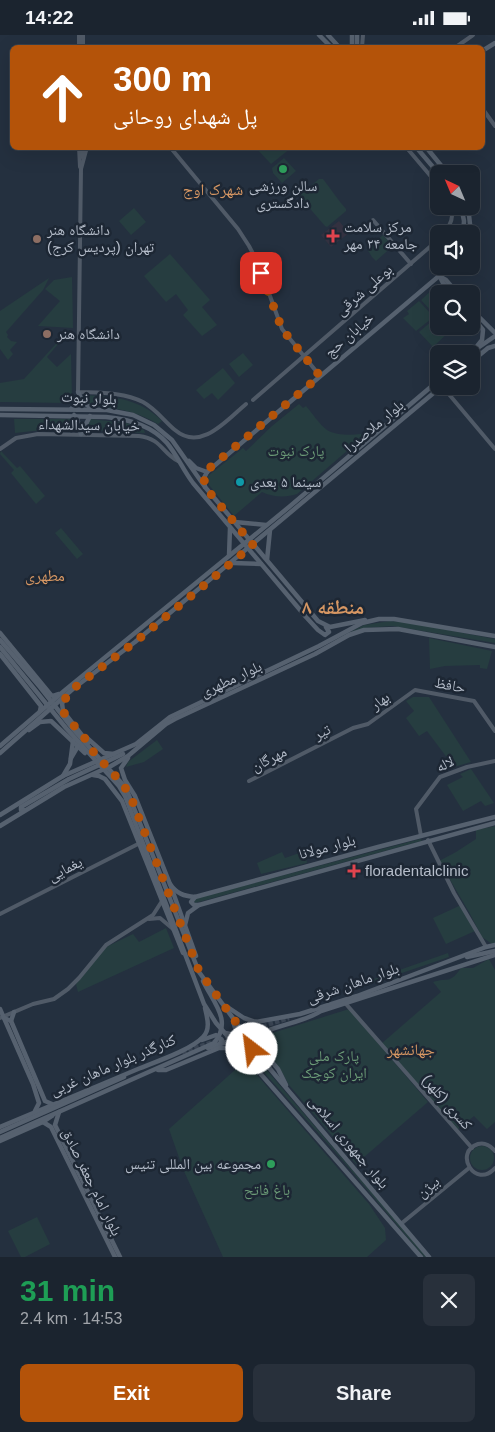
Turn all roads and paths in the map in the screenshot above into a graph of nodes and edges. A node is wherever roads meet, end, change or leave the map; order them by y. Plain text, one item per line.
1 (320, 35) edge
2 (328, 35) edge
3 (473, 35) edge
4 (329, 45) edge
5 (337, 45) edge
6 (459, 45) edge
7 (485, 112) edge
8 (495, 126) edge
9 (81, 150) edge
10 (86, 150) edge
11 (172, 150) edge
12 (409, 150) edge
13 (419, 150) edge
14 (428, 150) edge
15 (431, 165) edge
16 (441, 165) edge
17 (81, 169) junction
18 (430, 175) edge
19 (373, 220) dead end
20 (430, 247) edge
21 (411, 264) junction
22 (446, 275) edge
23 (439, 276) junction
24 (446, 280) junction
25 (445, 285) edge
26 (450, 285) edge
27 (480, 318) edge
28 (480, 326) edge
29 (495, 334) edge
30 (478, 345) edge
31 (480, 345) edge
32 (495, 346) edge
33 (480, 355) edge
34 (303, 357) junction
35 (320, 376) junction
36 (430, 388) edge
37 (78, 392) junction
38 (431, 395) edge
39 (450, 395) edge
40 (253, 400) dead end
41 (415, 400) junction
42 (246, 404) dead end
43 (419, 405) junction
44 (0, 409) edge
45 (71, 409) junction
46 (95, 409) junction
47 (0, 415) edge
48 (74, 415) junction
49 (90, 416) junction
50 (81, 434) junction
51 (167, 435) junction
52 (163, 439) junction
53 (172, 440) junction
54 (167, 443) junction
55 (0, 449) edge
56 (495, 449) edge
57 (184, 458) junction
58 (175, 460) junction
59 (206, 471) junction
60 (205, 487) junction
61 (235, 522) junction
62 (266, 525) junction
63 (230, 527) junction
64 (270, 530) junction
65 (247, 537) junction
66 (242, 542) junction
67 (255, 546) junction
68 (250, 551) junction
69 (229, 556) junction
70 (267, 561) junction
71 (232, 563) junction
72 (261, 564) junction
73 (379, 619) junction
74 (324, 625) junction
75 (318, 630) junction
76 (0, 633) edge
77 (130, 636) junction
78 (495, 636) edge
79 (0, 641) edge
80 (135, 642) junction
81 (319, 646) junction
82 (0, 647) edge
83 (495, 647) edge
84 (0, 655) edge
85 (44, 687) junction
86 (74, 688) junction
87 (64, 691) junction
88 (415, 691) joint
89 (33, 695) junction
90 (35, 715) junction
91 (74, 722) dead end
92 (357, 726) joint
93 (495, 731) edge
94 (12, 743) junction
95 (136, 744) junction
96 (0, 746) edge
97 (0, 753) edge
98 (117, 753) junction
99 (130, 754) junction
100 (93, 755) junction
101 (298, 757) joint
102 (71, 758) junction
103 (495, 761) edge
104 (63, 776) junction
105 (84, 777) junction
106 (125, 780) junction
107 (249, 781) dead end
108 (112, 787) junction
109 (27, 810) junction
110 (2, 814) edge
111 (495, 817) edge
112 (13, 819) junction
113 (495, 823) edge
114 (0, 826) edge
115 (420, 836) junction
116 (428, 840) junction
117 (140, 843) junction
118 (170, 884) junction
119 (195, 897) junction
120 (162, 901) junction
121 (199, 905) junction
122 (0, 915) edge
123 (147, 920) junction
124 (185, 925) junction
125 (172, 929) junction
126 (495, 945) edge
127 (486, 947) junction
128 (495, 951) edge
129 (495, 955) edge
130 (463, 957) junction
131 (196, 962) junction
132 (189, 965) junction
133 (199, 971) junction
134 (221, 1002) junction
135 (204, 1004) junction
136 (346, 1004) junction
137 (0, 1009) edge
138 (321, 1011) junction
139 (14, 1012) junction
140 (231, 1015) junction
141 (1, 1019) edge
142 (11, 1021) junction
143 (256, 1022) junction
144 (216, 1023) junction
145 (260, 1033) junction
146 (255, 1042) dead end
147 (195, 1043) junction
148 (250, 1046) junction
149 (240, 1048) junction
150 (212, 1050) junction
151 (190, 1054) junction
152 (248, 1058) junction
153 (136, 1069) junction
154 (154, 1070) junction
155 (288, 1089) junction
156 (45, 1101) junction
157 (60, 1101) junction
158 (39, 1103) junction
159 (52, 1104) junction
160 (60, 1111) junction
161 (36, 1114) junction
162 (53, 1114) junction
163 (43, 1123) junction
164 (0, 1127) edge
165 (0, 1132) edge
166 (0, 1139) edge
167 (493, 1145) edge
168 (472, 1148) junction
169 (495, 1151) edge
170 (469, 1168) junction
171 (494, 1171) edge
172 (101, 1223) junction
173 (402, 1223) junction
174 (115, 1257) edge
175 (120, 1257) edge
176 (421, 1257) edge
177 (430, 1257) edge

1 - 4 main road
2 - 5 main road
3 - 6 street
7 - 8 street
9 - 17 street
10 - 17 street
11 - 34 street
12 - 18 street
13 - 15 main road
14 - 16 main road
17 - 37 street
19 - 21 street
20 - 21 street, بوعلی شرقی
21 - 34 street, بوعلی شرقی
22 - 24 main road
23 - 24 main road
23 - 25 main road
23 - 35 main road, خیابان حج
24 - 26 main road
27 - 29 main road
28 - 30 main road
29 - 31 main road
32 - 33 main road
34 - 35 street
34 - 40 street, بوعلی شرقی
35 - 59 main road, خیابان حج
36 - 41 main road, بلوار ملاصدرا
37 - 42 street
37 - 45 main road
37 - 46 main road
38 - 43 main road, بلوار ملاصدرا
39 - 56 street
41 - 43 main road
41 - 62 main road, بلوار ملاصدرا
43 - 64 main road, بلوار ملاصدرا
44 - 45 main road, بلوار نبوت
45 - 46 main road, بلوار نبوت
46 - 51 main road, بلوار نبوت
47 - 48 main road, بلوار نبوت
48 - 49 main road, بلوار نبوت
48 - 50 main road
49 - 50 main road
49 - 52 main road, بلوار نبوت
50 - 55 street, خیابان سیدالشهداء
50 - 58 street, خیابان سیدالشهداء
51 - 52 main road
51 - 53 main road, بلوار نبوت
52 - 54 main road, بلوار نبوت
53 - 54 main road
53 - 57 main road, بلوار نبوت
54 - 58 main road, بلوار نبوت
57 - 59 main road
57 - 60 main road, بلوار نبوت
58 - 63 main road, بلوار نبوت
59 - 60 main road
60 - 61 main road, بلوار نبوت
61 - 62 main road
61 - 65 main road, بلوار نبوت
62 - 65 main road, بلوار ملاصدرا
63 - 66 main road, بلوار نبوت
63 - 69 main road
64 - 67 main road, بلوار ملاصدرا
64 - 70 main road
65 - 66 main road, بلوار ملاصدرا
65 - 67 main road, بلوار نبوت
66 - 68 main road, بلوار نبوت
66 - 69 main road
67 - 68 main road, بلوار ملاصدرا
67 - 70 main road, بلوار نبوت
68 - 71 main road, بلوار ملاصدرا
68 - 72 main road, بلوار نبوت
69 - 77 main road
70 - 74 main road, بلوار نبوت
71 - 72 main road
71 - 80 main road, بلوار ملاصدرا
72 - 75 main road, بلوار نبوت
73 - 74 main road
73 - 78 main road, بلوار مطهری
73 - 81 main road, بلوار مطهری
74 - 75 main road
75 - 81 main road
76 - 85 main road
77 - 80 main road
77 - 87 main road
79 - 100 main road
80 - 86 main road, بلوار ملاصدرا
81 - 95 main road, بلوار مطهری
82 - 100 main road
83 - 99 main road, بلوار مطهری
84 - 89 main road
85 - 87 main road
85 - 89 main road
86 - 94 main road, بلوار ملاصدرا
86 - 100 main road
87 - 90 main road
88 - 92 street, بهار
88 - 93 street, حافظ
89 - 90 main road
90 - 96 main road
91 - 102 main road
92 - 101 street, تیر
94 - 97 main road, بلوار ملاصدرا
94 - 100 main road
95 - 98 main road, بلوار مطهری
95 - 109 main road
98 - 102 main road
98 - 104 main road, بلوار مطهری
99 - 105 main road, بلوار مطهری
99 - 106 main road
100 - 131 main road, بلوار جمهوری اسلامی
100 - 132 main road, بلوار جمهوری اسلامی
101 - 107 street, مهرگان
102 - 104 main road
103 - 115 street, لاله
104 - 110 main road, بلوار مطهری
105 - 108 main road
105 - 109 main road, بلوار مطهری
106 - 108 main road
106 - 118 main road
108 - 117 main road
109 - 112 main road, بلوار مطهری
110 - 112 main road
111 - 115 main road, بلوار مولانا
112 - 114 main road, بلوار مطهری
113 - 116 main road, بلوار مولانا
115 - 119 main road, بلوار مولانا
116 - 121 main road, بلوار مولانا
116 - 127 street
117 - 120 main road
117 - 122 street, یغمایی
118 - 119 main road
118 - 124 main road
119 - 121 main road
120 - 123 street
120 - 125 main road
121 - 124 main road
123 - 125 street
123 - 139 street
124 - 131 main road
125 - 132 main road
126 - 127 main road, بلوار ماهان شرقی
127 - 130 main road, بلوار ماهان شرقی
128 - 130 main road
129 - 136 main road, بلوار ماهان شرقی
130 - 143 main road, بلوار ماهان شرقی
131 - 133 main road, بلوار جمهوری اسلامی
132 - 135 main road, بلوار جمهوری اسلامی
133 - 134 main road, بلوار جمهوری اسلامی
133 - 151 main road
134 - 140 main road, بلوار جمهوری اسلامی
134 - 143 main road
135 - 144 main road, بلوار جمهوری اسلامی
135 - 147 main road, کنارگذر بلوار ماهان غربی
136 - 138 main road, بلوار ماهان شرقی
136 - 168 street, کسری (کلهر)
137 - 141 main road
138 - 145 main road, بلوار ماهان شرقی
138 - 151 main road
139 - 141 street
139 - 142 main road
140 - 144 main road
140 - 148 main road, بلوار جمهوری اسلامی
141 - 142 main road
141 - 158 main road
142 - 156 main road
143 - 145 main road
144 - 149 main road, بلوار جمهوری اسلامی
145 - 148 main road
146 - 155 main road
147 - 150 main road
147 - 153 main road, کنارگذر بلوار ماهان غربی
148 - 149 main road
148 - 155 main road, بلوار جمهوری اسلامی
149 - 152 main road, بلوار جمهوری اسلامی
150 - 152 main road
150 - 154 main road
151 - 154 main road
152 - 176 main road, بلوار جمهوری اسلامی
153 - 157 main road, کنارگذر بلوار ماهان غربی
153 - 161 main road
154 - 160 main road
155 - 173 main road, بلوار جمهوری اسلامی
156 - 158 main road
156 - 159 main road
157 - 159 main road, کنارگذر بلوار ماهان غربی
157 - 161 main road
158 - 161 main road
159 - 161 main road, کنارگذر بلوار ماهان غربی
160 - 162 main road
160 - 172 main road, بلوار امام جعفر صادق
161 - 164 main road, کنارگذر بلوار ماهان غربی
161 - 165 main road
162 - 163 main road
162 - 166 main road
163 - 166 main road
163 - 172 main road, بلوار امام جعفر صادق
167 - 168 street
167 - 169 street
168 - 170 street
170 - 171 street
170 - 173 street, بیژن
172 - 174 main road, بلوار امام جعفر صادق
172 - 175 main road, بلوار امام جعفر صادق
173 - 177 main road, بلوار جمهوری اسلامی

